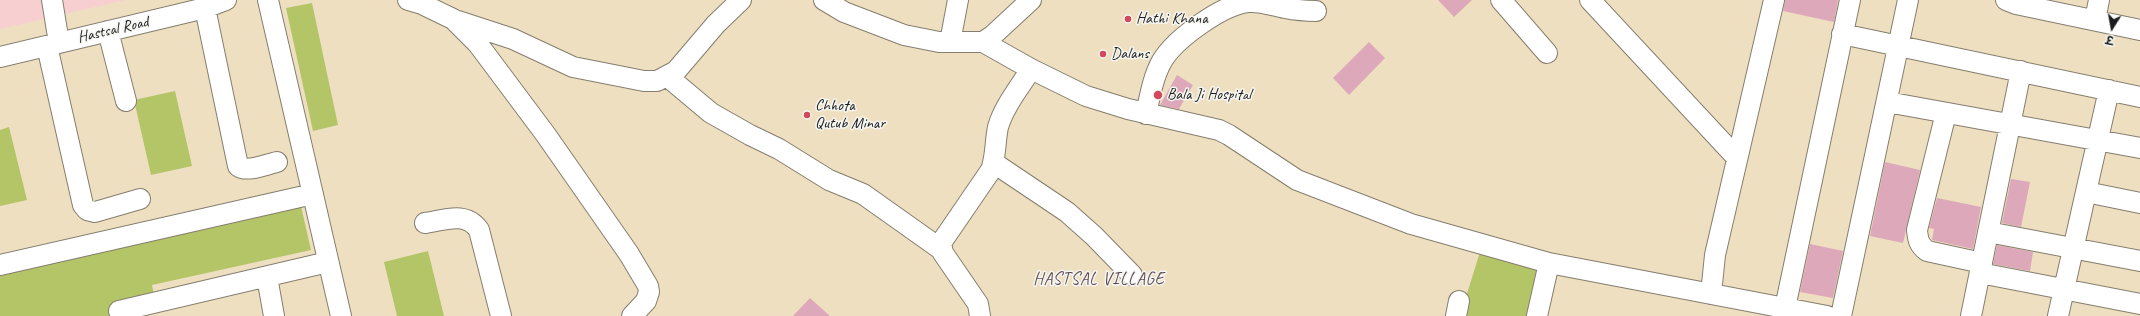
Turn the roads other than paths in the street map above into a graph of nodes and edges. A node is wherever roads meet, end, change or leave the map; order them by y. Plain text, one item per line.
1 (52, 0) edge
2 (226, 0) edge
3 (268, 0) edge
4 (824, 0) edge
5 (958, 0) edge
6 (1031, 0) edge
7 (1501, 0) edge
8 (1590, 0) edge
9 (1774, 0) edge
10 (1850, 0) edge
11 (1908, 0) edge
12 (2006, 0) edge
13 (2099, 0) edge
14 (418, 1) edge
15 (731, 3) edge
16 (205, 8) junction
17 (1316, 11) dead end
18 (453, 19) junction
19 (2095, 20) junction
20 (2140, 30) edge
21 (108, 31) junction
22 (1842, 34) junction
23 (950, 42) junction
24 (983, 42) junction
25 (1898, 44) junction
26 (53, 45) junction
27 (1547, 53) dead end
28 (0, 57) edge
29 (1031, 70) junction
30 (2021, 71) junction
31 (668, 77) junction
32 (2109, 90) junction
33 (2140, 97) edge
34 (126, 101) dead end
35 (1886, 102) junction
36 (1946, 113) junction
37 (1146, 114) junction
38 (2010, 125) junction
39 (2098, 140) junction
40 (2140, 148) edge
41 (1737, 158) junction
42 (277, 162) dead end
43 (994, 163) junction
44 (2086, 192) junction
45 (313, 194) junction
46 (140, 199) dead end
47 (2140, 203) edge
48 (425, 223) dead end
49 (1988, 232) junction
50 (2074, 248) junction
51 (942, 250) junction
52 (2140, 261) edge
53 (328, 262) junction
54 (1549, 263) junction
55 (0, 265) edge
56 (1981, 268) junction
57 (1132, 275) dead end
58 (267, 277) junction
59 (2064, 289) junction
60 (1711, 294) junction
61 (2140, 304) edge
62 (168, 308) edge
63 (1785, 308) junction
64 (119, 311) dead end
65 (274, 316) edge
66 (341, 316) edge
67 (501, 316) edge
68 (632, 316) edge
69 (980, 316) edge
70 (1538, 316) edge
71 (1827, 316) edge
72 (1841, 316) edge
73 (1971, 316) edge
74 (2058, 316) edge

1 - 26 street
2 - 16 street, Hastsal Road
3 - 45 street
4 - 23 street
5 - 23 street
6 - 24 street
7 - 27 street
8 - 41 street
9 - 41 street
10 - 22 street
11 - 25 street
12 - 19 street
13 - 19 street
14 - 18 street
15 - 31 street
16 - 21 street, Hastsal Road
16 - 42 street
17 - 37 street
18 - 31 street
18 - 68 street
19 - 20 street
21 - 26 street, Hastsal Road
21 - 34 street
22 - 25 street
22 - 63 street
23 - 24 street
24 - 29 street
25 - 30 street
25 - 35 street
26 - 28 street, Hastsal Road
26 - 46 street
29 - 37 street
29 - 43 street
30 - 32 street
30 - 38 street
31 - 51 street
32 - 33 street
32 - 39 street
35 - 36 street
35 - 72 street
36 - 38 street
36 - 56 street
37 - 54 street
38 - 39 street
38 - 49 street
39 - 40 street
39 - 44 street
41 - 60 street
43 - 51 street
43 - 57 street
44 - 47 street
44 - 50 street
45 - 53 street
45 - 55 street
48 - 67 street
49 - 50 street
49 - 56 street
50 - 52 street
50 - 59 street
51 - 69 street
53 - 58 street
53 - 66 street
54 - 60 street
54 - 70 street
56 - 59 street
56 - 73 street
58 - 62 street
58 - 65 street
59 - 61 street
59 - 74 street
60 - 63 street
62 - 64 street
63 - 71 street

